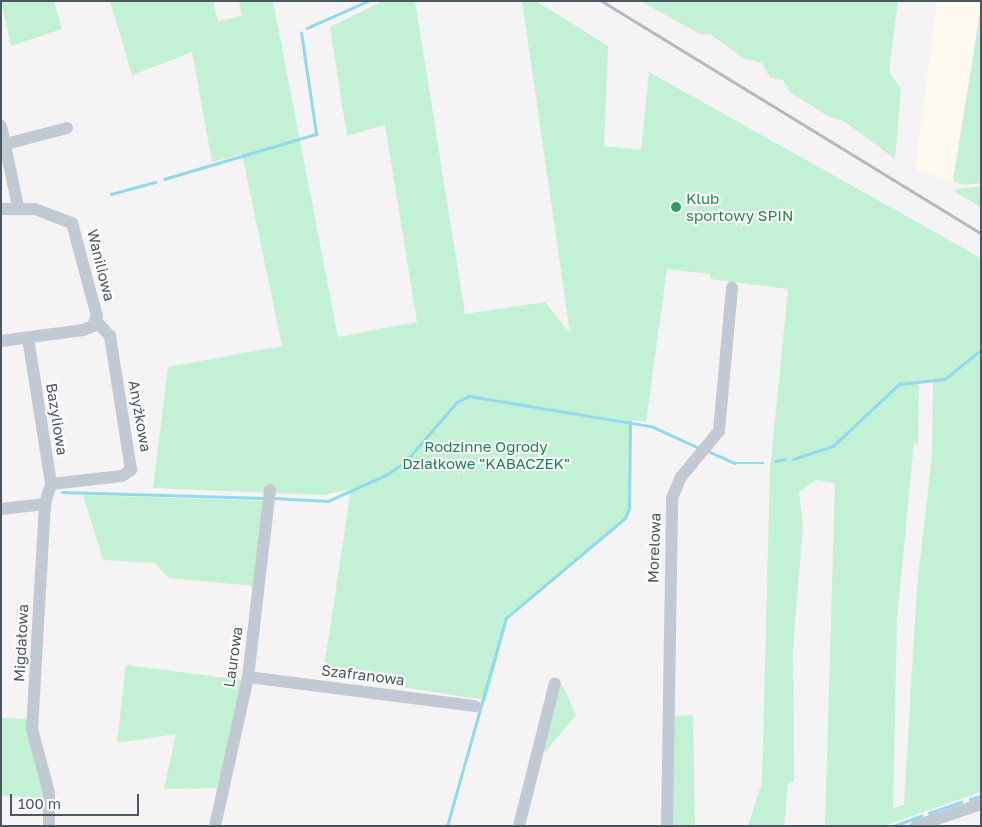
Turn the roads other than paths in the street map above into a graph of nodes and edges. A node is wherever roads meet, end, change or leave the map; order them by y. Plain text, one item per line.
1 (1, 126) edge
2 (67, 128) dead end
3 (6, 144) junction
4 (18, 207) junction
5 (1, 209) edge
6 (732, 288) dead end
7 (96, 321) junction
8 (28, 338) junction
9 (1, 341) edge
10 (51, 484) junction
11 (270, 490) dead end
12 (45, 504) junction
13 (1, 509) edge
14 (248, 677) junction
15 (555, 683) dead end
16 (475, 706) dead end
17 (981, 804) edge
18 (49, 826) edge
19 (215, 826) edge
20 (519, 826) edge
21 (667, 826) edge
22 (916, 826) edge

1 - 3 street
2 - 3 street
3 - 4 street
4 - 5 street, Waniliowa
4 - 7 street, Waniliowa
6 - 21 street, Morelowa
7 - 8 street, Waniliowa
7 - 10 street, Anyżkowa
8 - 9 street, Waniliowa
8 - 10 street, Bazyliowa
10 - 12 street, Bazyliowa
11 - 14 street, Laurowa
12 - 13 street
12 - 18 street, Migdałowa
14 - 16 street, Szafranowa
14 - 19 street, Laurowa
15 - 20 street
17 - 22 street

